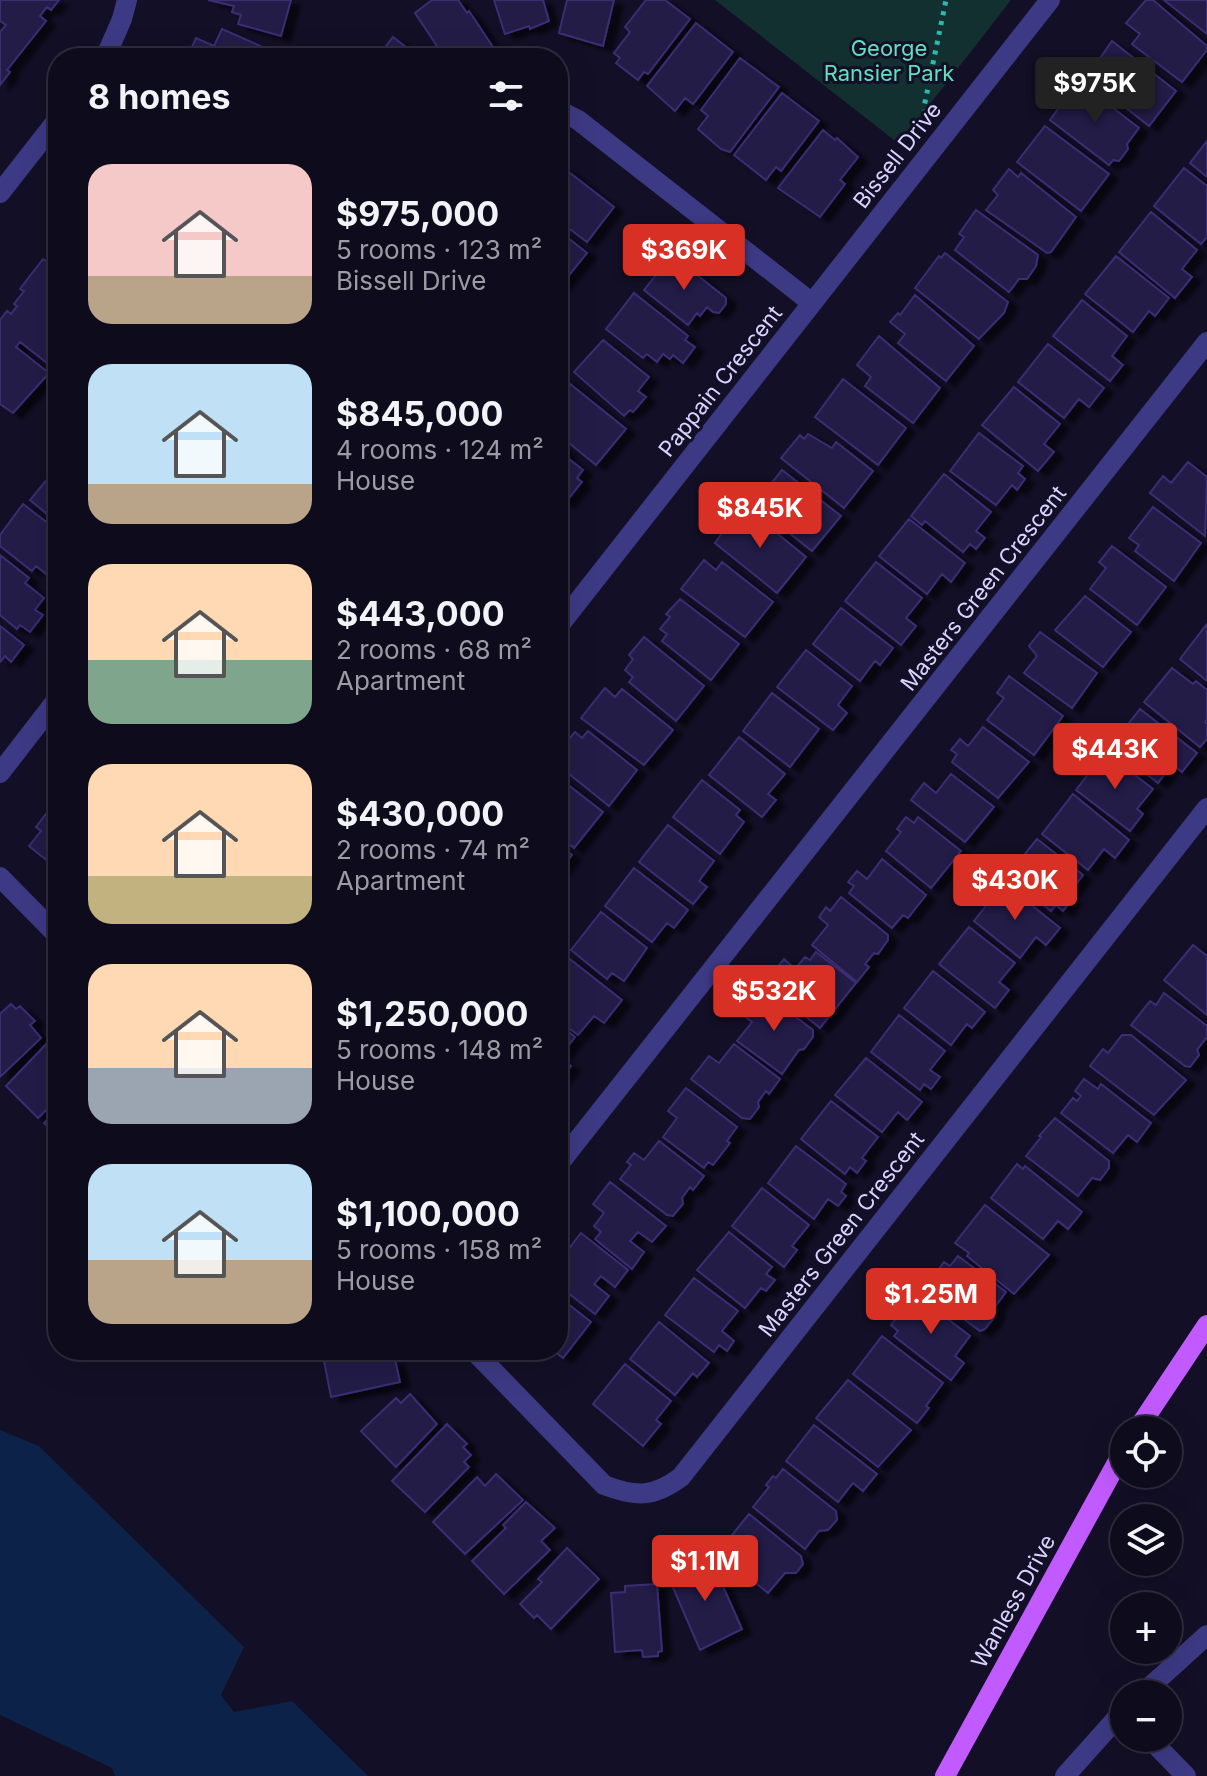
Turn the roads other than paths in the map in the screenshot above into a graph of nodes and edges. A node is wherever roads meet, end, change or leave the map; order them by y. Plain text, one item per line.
1 (127, 0) edge
2 (1050, 0) edge
3 (109, 48) edge
4 (568, 115) edge
5 (48, 132) edge
6 (0, 193) edge
7 (812, 303) junction
8 (1207, 342) edge
9 (568, 614) edge
10 (48, 711) edge
11 (0, 773) edge
12 (1207, 808) edge
13 (0, 877) edge
14 (48, 926) edge
15 (568, 1152) edge
16 (1207, 1325) edge
17 (483, 1360) edge
18 (1146, 1416) edge
19 (1110, 1475) edge
20 (1207, 1635) edge
21 (1157, 1680) edge
22 (1110, 1726) edge
23 (1163, 1752) edge
24 (945, 1776) edge
25 (1065, 1776) edge
26 (1186, 1776) edge

1 - 3 street
2 - 7 street, Bissell Drive
4 - 7 street, Pappain Crescent
5 - 6 street
7 - 9 street, Pappain Crescent
8 - 15 street, Masters Green Crescent
10 - 11 street
12 - 17 street, Masters Green Crescent
13 - 14 street
16 - 18 main road
19 - 24 main road, Wanless Drive
20 - 21 street
22 - 25 street
23 - 26 street

